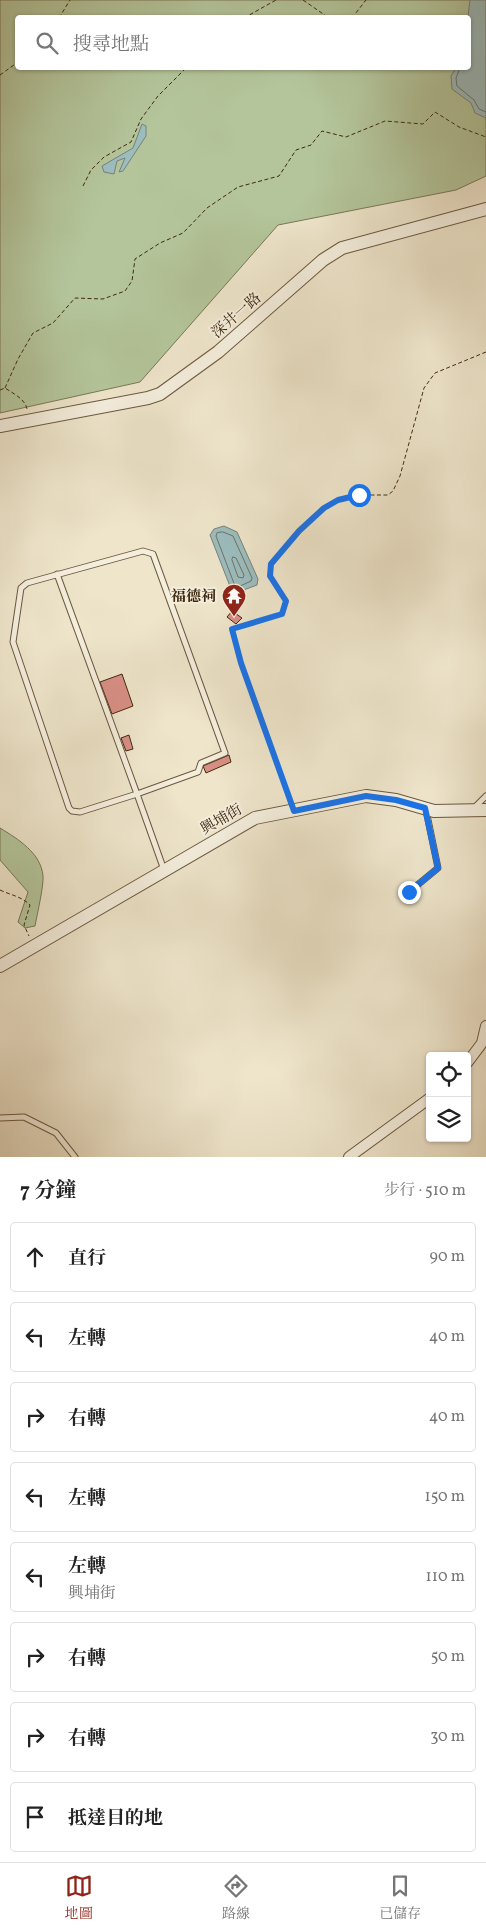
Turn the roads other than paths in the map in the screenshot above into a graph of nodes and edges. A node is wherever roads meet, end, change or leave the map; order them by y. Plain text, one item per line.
1 (486, 209) edge
2 (0, 426) edge
3 (57, 574) junction
4 (137, 794) junction
5 (486, 796) edge
6 (425, 808) junction
7 (486, 810) edge
8 (471, 811) junction
9 (164, 870) junction
10 (409, 892) dead end
11 (0, 966) edge
12 (486, 1026) edge
13 (471, 1058) edge
14 (426, 1101) edge
15 (0, 1118) edge
16 (75, 1157) edge
17 (349, 1157) edge

1 - 2 street, 深井一路
3 - 4 lane
3 - 4 lane
3 - 4 lane
4 - 9 lane
5 - 8 lane
6 - 8 street, 興埔街
6 - 9 street, 興埔街
6 - 10 lane
7 - 8 street, 興埔街
9 - 11 street, 興埔街
12 - 13 street
14 - 17 street
15 - 16 lane

